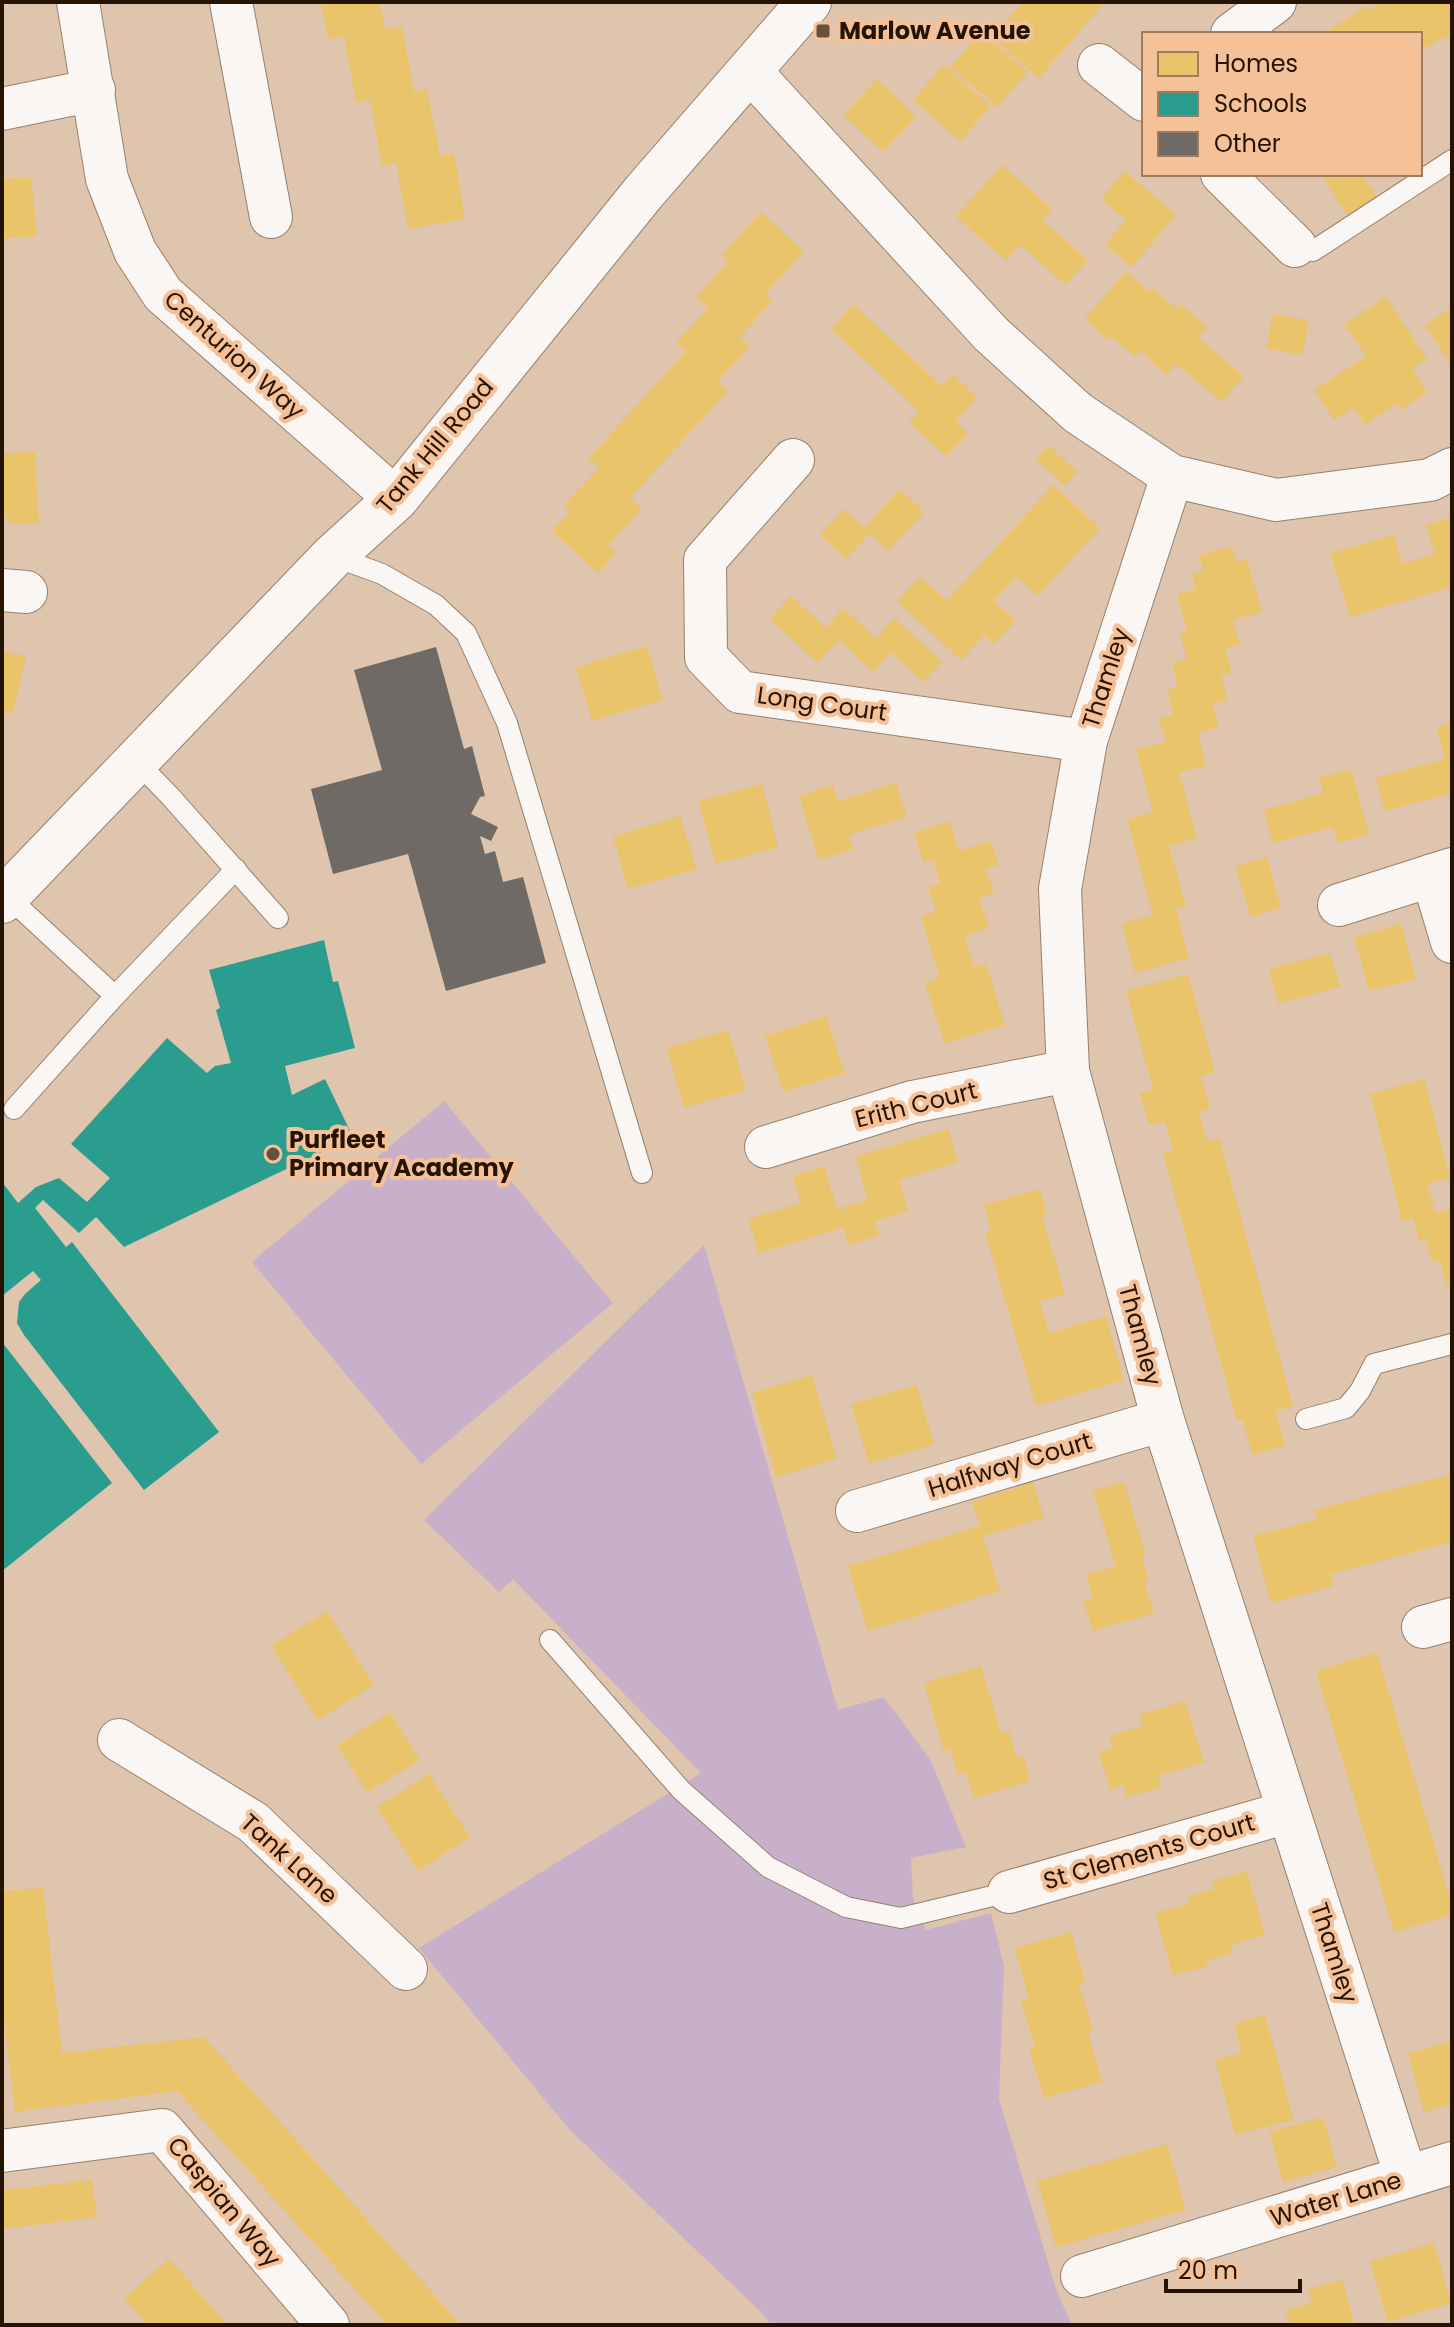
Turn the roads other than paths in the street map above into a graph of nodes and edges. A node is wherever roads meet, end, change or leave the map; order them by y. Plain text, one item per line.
1 (78, 2) edge
2 (231, 2) edge
3 (809, 2) edge
4 (1275, 2) edge
5 (1235, 32) edge
6 (1099, 65) dead end
7 (750, 71) junction
8 (94, 90) junction
9 (1142, 98) edge
10 (2, 109) edge
11 (1452, 160) edge
12 (1224, 176) edge
13 (271, 217) dead end
14 (1295, 246) joint
15 (793, 460) dead end
16 (1452, 469) edge
17 (1172, 476) junction
18 (396, 499) junction
19 (333, 556) junction
20 (1086, 741) junction
21 (136, 761) junction
22 (236, 869) junction
23 (1442, 872) edge
24 (5, 898) edge
25 (1339, 905) dead end
26 (278, 918) dead end
27 (1452, 942) edge
28 (115, 996) junction
29 (1068, 1071) junction
30 (14, 1109) dead end
31 (766, 1147) dead end
32 (642, 1173) dead end
33 (1452, 1344) edge
34 (1306, 1419) dead end
35 (1163, 1420) junction
36 (857, 1511) dead end
37 (550, 1640) dead end
38 (119, 1740) dead end
39 (1288, 1812) junction
40 (1009, 1892) joint
41 (406, 1969) dead end
42 (2, 2151) edge
43 (1452, 2163) edge
44 (1406, 2177) junction
45 (1082, 2276) dead end
46 (328, 2325) edge

1 - 8 street, Centurion Way
2 - 13 street
3 - 7 street, Tank Hill Road
4 - 5 street
6 - 9 street
7 - 17 street
7 - 18 street, Tank Hill Road
8 - 10 street
8 - 18 street, Centurion Way
11 - 14 lane
12 - 14 street
15 - 20 street, Long Court
16 - 17 street
17 - 20 street, Thamley
18 - 19 street, Tank Hill Road
19 - 21 street, Tank Hill Road
19 - 32 lane
20 - 29 street, Thamley
21 - 22 lane
21 - 24 street, Tank Hill Road
22 - 26 lane
22 - 28 lane
23 - 25 street
23 - 27 street
24 - 28 lane
28 - 30 lane
29 - 31 street, Erith Court
29 - 35 street, Thamley
33 - 34 lane
35 - 36 street, Halfway Court
35 - 39 street, Thamley
37 - 40 lane
38 - 41 street, Tank Lane
39 - 40 street, St Clements Court
39 - 44 street, Thamley
42 - 46 street, Caspian Way
43 - 44 street, Water Lane
44 - 45 street, Water Lane

